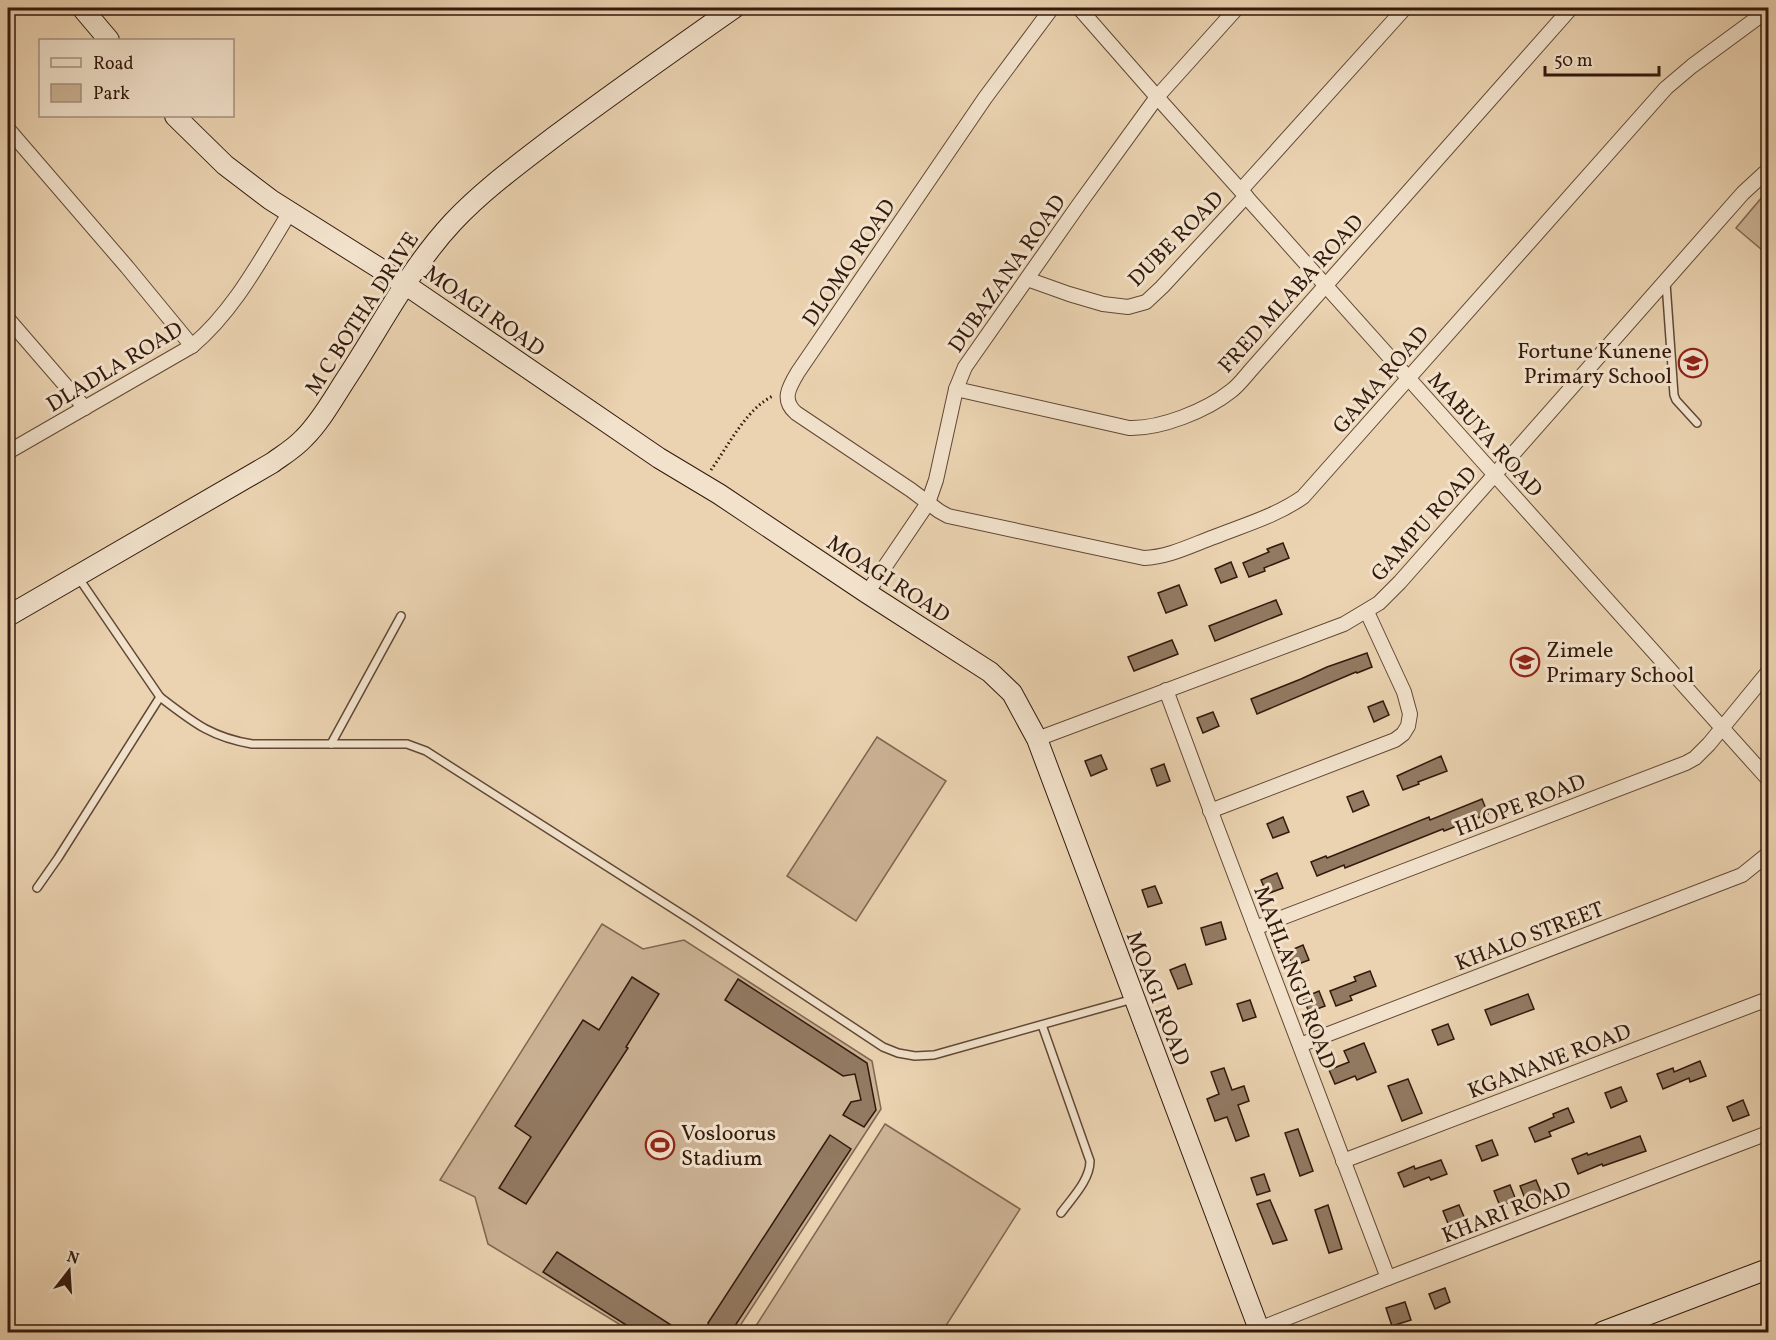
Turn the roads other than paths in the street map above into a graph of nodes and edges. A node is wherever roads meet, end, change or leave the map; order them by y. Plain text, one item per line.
1 (82, 8) edge
2 (734, 8) edge
3 (1052, 8) edge
4 (1078, 8) edge
5 (1237, 8) edge
6 (1405, 8) edge
7 (1571, 8) edge
8 (1768, 9) edge
9 (108, 39) edge
10 (1157, 97) junction
11 (177, 117) edge
12 (8, 129) edge
13 (1768, 170) edge
14 (1244, 193) junction
15 (290, 213) junction
16 (1027, 279) junction
17 (1665, 281) junction
18 (406, 285) junction
19 (1326, 285) junction
20 (8, 319) edge
21 (192, 346) junction
22 (1408, 377) junction
23 (956, 389) junction
24 (85, 408) junction
25 (1697, 423) dead end
26 (8, 452) edge
27 (1495, 475) junction
28 (928, 503) junction
29 (78, 576) junction
30 (867, 593) junction
31 (1367, 612) junction
32 (8, 616) edge
33 (401, 616) dead end
34 (1768, 672) edge
35 (1166, 690) junction
36 (160, 697) junction
37 (1723, 728) junction
38 (1037, 739) junction
39 (331, 744) junction
40 (1768, 779) edge
41 (1210, 811) junction
42 (1768, 854) edge
43 (37, 888) dead end
44 (1255, 928) junction
45 (1133, 999) junction
46 (1768, 999) edge
47 (1042, 1024) junction
48 (1300, 1045) junction
49 (1768, 1133) edge
50 (1343, 1161) junction
51 (1061, 1213) dead end
52 (1768, 1269) edge
53 (1388, 1278) junction
54 (1259, 1331) edge
55 (1602, 1332) edge

1 - 9 street
2 - 18 street, M C BOTHA DRIVE
3 - 28 street, DLOMO ROAD
4 - 10 street, MABUYA ROAD
5 - 10 street, DUBAZANA ROAD
6 - 14 street, DUBE ROAD
7 - 19 street, FRED MLABA ROAD
8 - 22 street, GAMA ROAD
10 - 14 street, MABUYA ROAD
10 - 16 street, DUBAZANA ROAD
11 - 15 street, MOAGI ROAD
12 - 21 street
13 - 17 street, GAMPU ROAD
14 - 16 street, DUBE ROAD
14 - 19 street, MABUYA ROAD
15 - 18 street, MOAGI ROAD
15 - 21 street, DLADLA ROAD
16 - 23 street, DUBAZANA ROAD
17 - 25 lane
17 - 27 street, GAMPU ROAD
18 - 29 street, M C BOTHA DRIVE
18 - 30 street, MOAGI ROAD
19 - 22 street, MABUYA ROAD
19 - 23 street, FRED MLABA ROAD
20 - 24 street
21 - 24 street, DLADLA ROAD
22 - 27 street, MABUYA ROAD
22 - 28 street, GAMA ROAD
23 - 28 street, DUBAZANA ROAD
24 - 26 street, DLADLA ROAD
27 - 31 street, GAMPU ROAD
27 - 37 street, MABUYA ROAD
28 - 30 street, DUBAZANA ROAD
29 - 32 street, M C BOTHA DRIVE
29 - 36 lane
30 - 38 street, MOAGI ROAD
31 - 35 street, GAMPU ROAD
31 - 41 street
33 - 39 lane
34 - 37 street, HLOPE ROAD
35 - 38 street, GAMPU ROAD
35 - 41 street, MAHLANGU ROAD
36 - 39 lane
36 - 43 lane
37 - 40 street, MABUYA ROAD
37 - 44 street, HLOPE ROAD
38 - 45 street, MOAGI ROAD
39 - 47 lane
41 - 44 street, MAHLANGU ROAD
42 - 48 street, KHALO STREET
44 - 48 street, MAHLANGU ROAD
45 - 47 lane
45 - 54 street, MOAGI ROAD
46 - 50 street, KGANANE ROAD
47 - 51 lane
48 - 50 street, MAHLANGU ROAD
49 - 53 street, KHARI ROAD
50 - 53 street, MAHLANGU ROAD
52 - 55 street
53 - 54 street, KHARI ROAD

